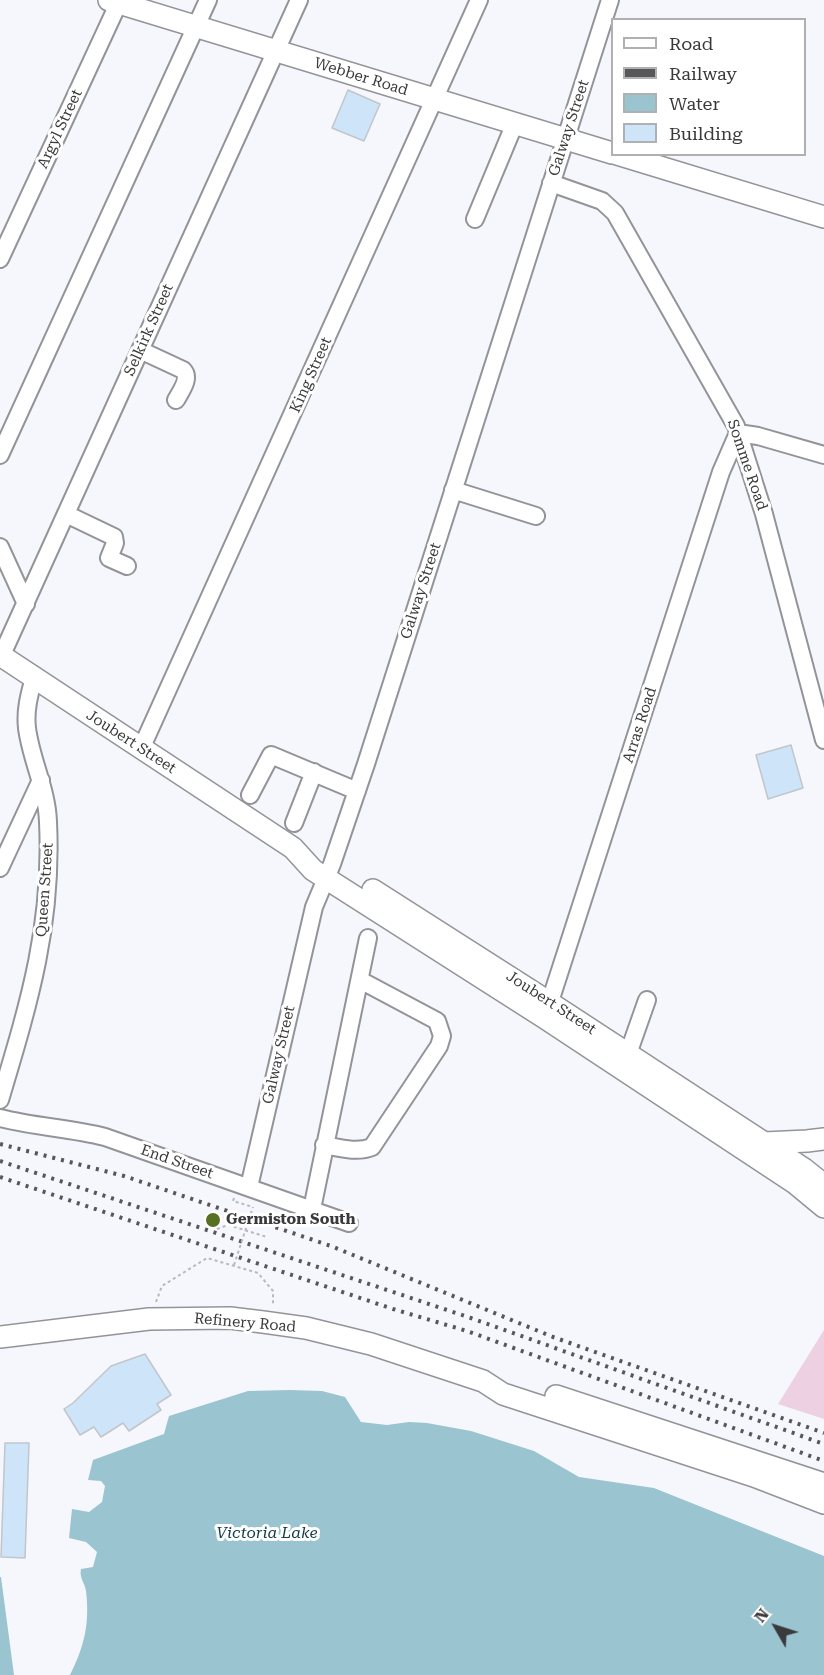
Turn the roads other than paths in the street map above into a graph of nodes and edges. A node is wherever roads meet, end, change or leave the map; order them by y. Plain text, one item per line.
1 (208, 0) edge
2 (299, 0) edge
3 (479, 0) edge
4 (610, 0) edge
5 (116, 1) edge
6 (196, 27) junction
7 (276, 51) junction
8 (436, 99) junction
9 (515, 123) junction
10 (567, 139) junction
11 (611, 153) edge
12 (624, 156) edge
13 (551, 183) junction
14 (824, 217) edge
15 (475, 219) dead end
16 (0, 259) edge
17 (140, 350) junction
18 (176, 400) dead end
19 (738, 433) junction
20 (0, 455) edge
21 (824, 455) edge
22 (453, 490) junction
23 (66, 514) junction
24 (536, 516) dead end
25 (0, 547) edge
26 (127, 566) dead end
27 (26, 604) junction
28 (0, 657) edge
29 (34, 678) junction
30 (824, 740) edge
31 (141, 749) junction
32 (314, 772) junction
33 (41, 780) junction
34 (357, 791) junction
35 (250, 795) dead end
36 (294, 823) dead end
37 (0, 868) edge
38 (329, 871) junction
39 (368, 938) dead end
40 (360, 980) junction
41 (647, 1000) dead end
42 (548, 1010) junction
43 (628, 1054) junction
44 (0, 1100) edge
45 (0, 1118) edge
46 (824, 1141) edge
47 (764, 1143) junction
48 (324, 1145) junction
49 (799, 1176) junction
50 (824, 1185) edge
51 (249, 1187) junction
52 (824, 1207) edge
53 (312, 1209) junction
54 (349, 1223) dead end
55 (0, 1337) edge
56 (483, 1381) junction
57 (824, 1484) edge
58 (824, 1503) edge

1 - 6 street
2 - 7 street, Selkirk Street
3 - 8 street, King Street
4 - 10 street, Galway Street
5 - 6 main road, Webber Road
5 - 16 street, Argyl Street
6 - 7 main road, Webber Road
6 - 20 street
7 - 8 main road, Webber Road
7 - 17 street, Selkirk Street
8 - 9 main road, Webber Road
8 - 31 street, King Street
9 - 10 main road, Webber Road
9 - 15 street
10 - 11 main road, Webber Road
10 - 13 street, Galway Street
12 - 14 main road
13 - 19 street, Somme Road
13 - 22 street, Galway Street
17 - 18 street
17 - 23 street, Selkirk Street
19 - 21 street
19 - 30 street, Somme Road
19 - 42 street, Arras Road
22 - 24 street
22 - 34 street, Galway Street
23 - 26 street
23 - 27 street, Selkirk Street
25 - 27 street
27 - 28 street, Selkirk Street
28 - 29 main road, Joubert Street
29 - 31 main road, Joubert Street
29 - 33 street, Queen Street
31 - 38 main road, Joubert Street
32 - 34 street
32 - 35 street
32 - 36 street
33 - 37 street
33 - 44 street, Queen Street
34 - 38 street, Galway Street
38 - 42 main road, Joubert Street
38 - 51 street, Galway Street
39 - 40 street
40 - 48 street
40 - 48 street
41 - 43 street
42 - 43 main road, Joubert Street
42 - 49 main road, Joubert Street
43 - 47 main road, Joubert Street
45 - 51 street, End Street
46 - 47 main road
46 - 49 main road
47 - 49 main road, Joubert Street
48 - 53 street
49 - 50 main road
49 - 52 main road
51 - 53 street, End Street
53 - 54 street, End Street
55 - 56 main road, Refinery Road
56 - 57 main road
56 - 58 main road

